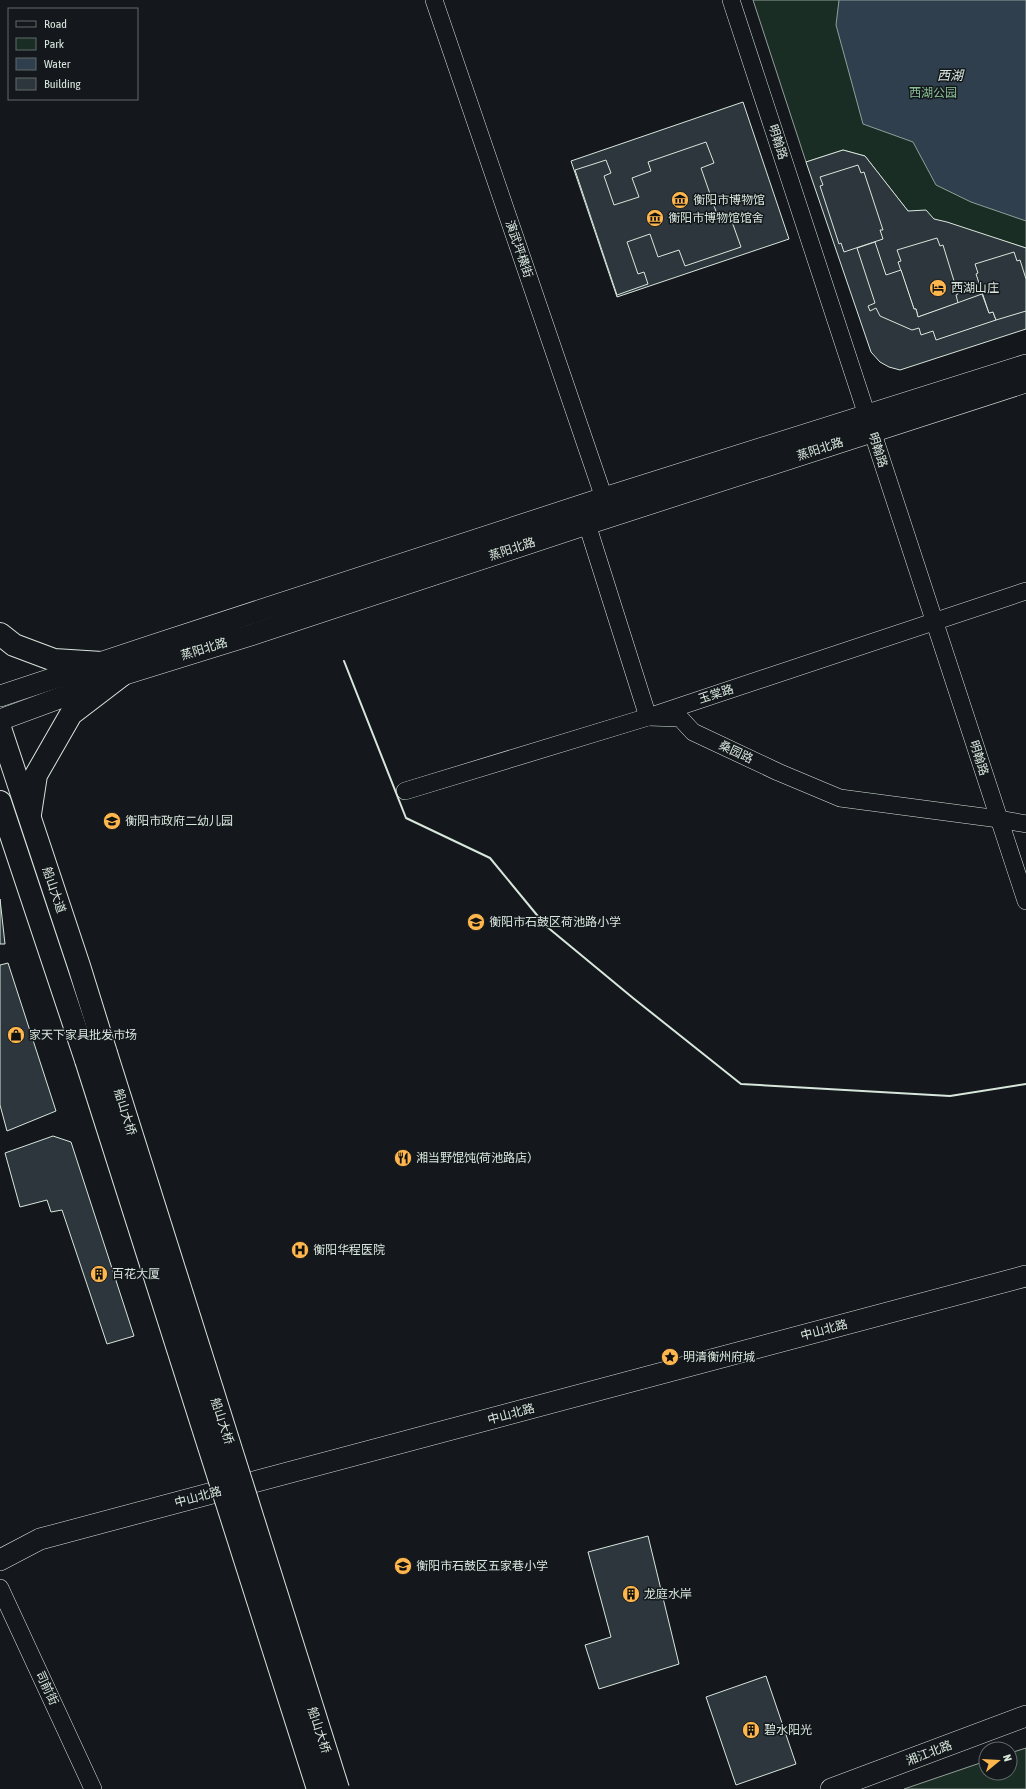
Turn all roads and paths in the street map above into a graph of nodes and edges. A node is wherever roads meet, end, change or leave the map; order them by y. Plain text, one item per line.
1 (434, 0) edge
2 (731, 0) edge
3 (738, 0) edge
4 (1026, 365) edge
5 (1026, 382) edge
6 (874, 423) junction
7 (604, 498) junction
8 (587, 524) junction
9 (1026, 591) edge
10 (938, 620) junction
11 (0, 634) edge
12 (102, 663) junction
13 (122, 675) junction
14 (0, 696) edge
15 (648, 717) junction
16 (0, 720) edge
17 (0, 728) edge
18 (405, 791) dead end
19 (1, 808) edge
20 (29, 817) junction
21 (1003, 820) junction
22 (1026, 824) edge
23 (1026, 878) edge
24 (1026, 901) edge
25 (96, 1057) junction
26 (1026, 1276) edge
27 (1026, 1288) edge
28 (0, 1560) edge
29 (0, 1570) edge
30 (0, 1588) edge
31 (0, 1610) edge
32 (1026, 1716) edge
33 (1026, 1728) edge
34 (85, 1789) edge
35 (93, 1789) edge
36 (318, 1789) edge
37 (338, 1789) edge
38 (831, 1789) edge
39 (856, 1789) edge

1 - 7 street, 演武坪横街
2 - 6 street, 明翰路
3 - 6 street, 明翰路
4 - 6 main road, 蒸阳北路
5 - 6 main road, 蒸阳北路
6 - 7 main road, 蒸阳北路
6 - 8 main road, 蒸阳北路
6 - 10 street, 明翰路
7 - 12 main road, 蒸阳北路
8 - 13 main road, 蒸阳北路
8 - 15 street
9 - 10 street, 玉棠路
10 - 15 street, 玉棠路
10 - 21 street, 明翰路
11 - 12 highway
12 - 14 main road, 蒸阳北路
13 - 16 main road, 蒸阳北路
13 - 20 highway
15 - 18 street, 玉棠路
15 - 21 street, 桑园路
17 - 20 highway, 船山大道
19 - 25 highway, 船山大道
20 - 25 highway, 船山大道
21 - 22 street, 桑园路
21 - 23 street, 明翰路
21 - 24 street, 明翰路
25 - 36 highway, 船山大桥, bridge
25 - 37 highway, 船山大桥, bridge
26 - 28 main road, 中山北路
27 - 29 main road, 中山北路
30 - 35 street, 司前街
31 - 34 street, 司前街
32 - 38 main road, 湘江北路
33 - 39 main road, 湘江北路

